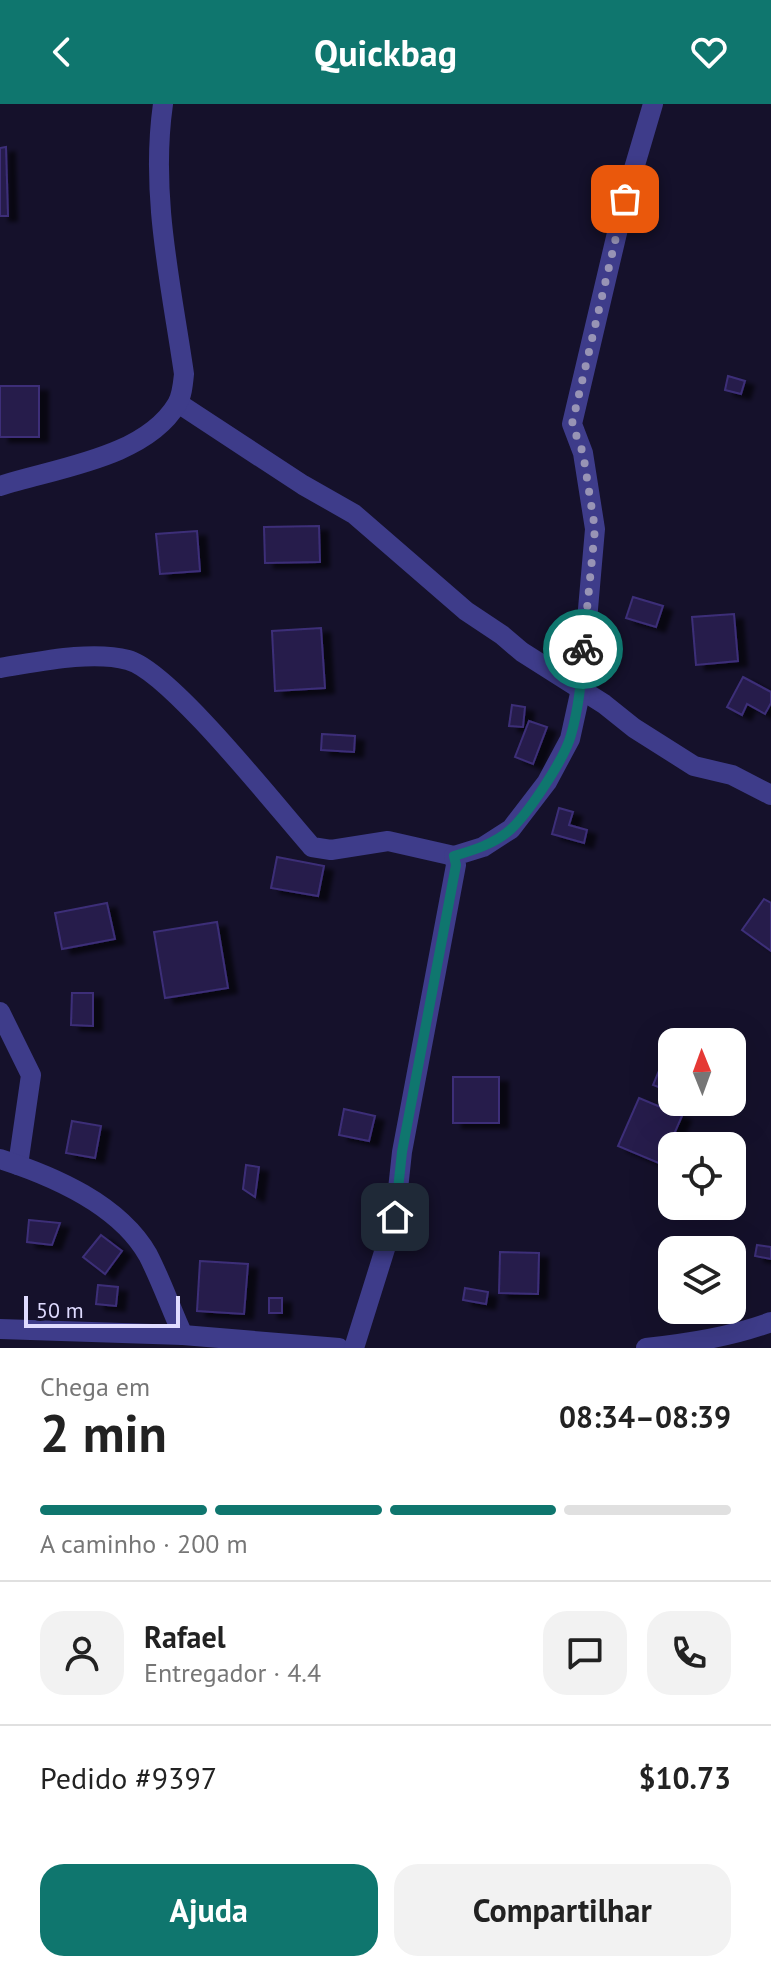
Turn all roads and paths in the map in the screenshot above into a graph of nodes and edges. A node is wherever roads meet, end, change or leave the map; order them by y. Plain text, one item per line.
1 (163, 104) edge
2 (653, 104) edge
3 (178, 403) junction
4 (0, 486) edge
5 (0, 668) edge
6 (581, 689) junction
7 (771, 795) edge
8 (454, 856) junction
9 (0, 1012) edge
10 (9, 1162) edge
11 (771, 1322) edge
12 (0, 1329) edge
13 (183, 1335) junction
14 (339, 1348) edge
15 (354, 1348) edge
16 (646, 1348) edge

1 - 3 street
2 - 6 street
3 - 4 street
3 - 6 street
5 - 8 street
6 - 7 street
6 - 8 street
8 - 15 street
9 - 10 street
10 - 13 street
11 - 16 street
12 - 13 street
13 - 14 street

